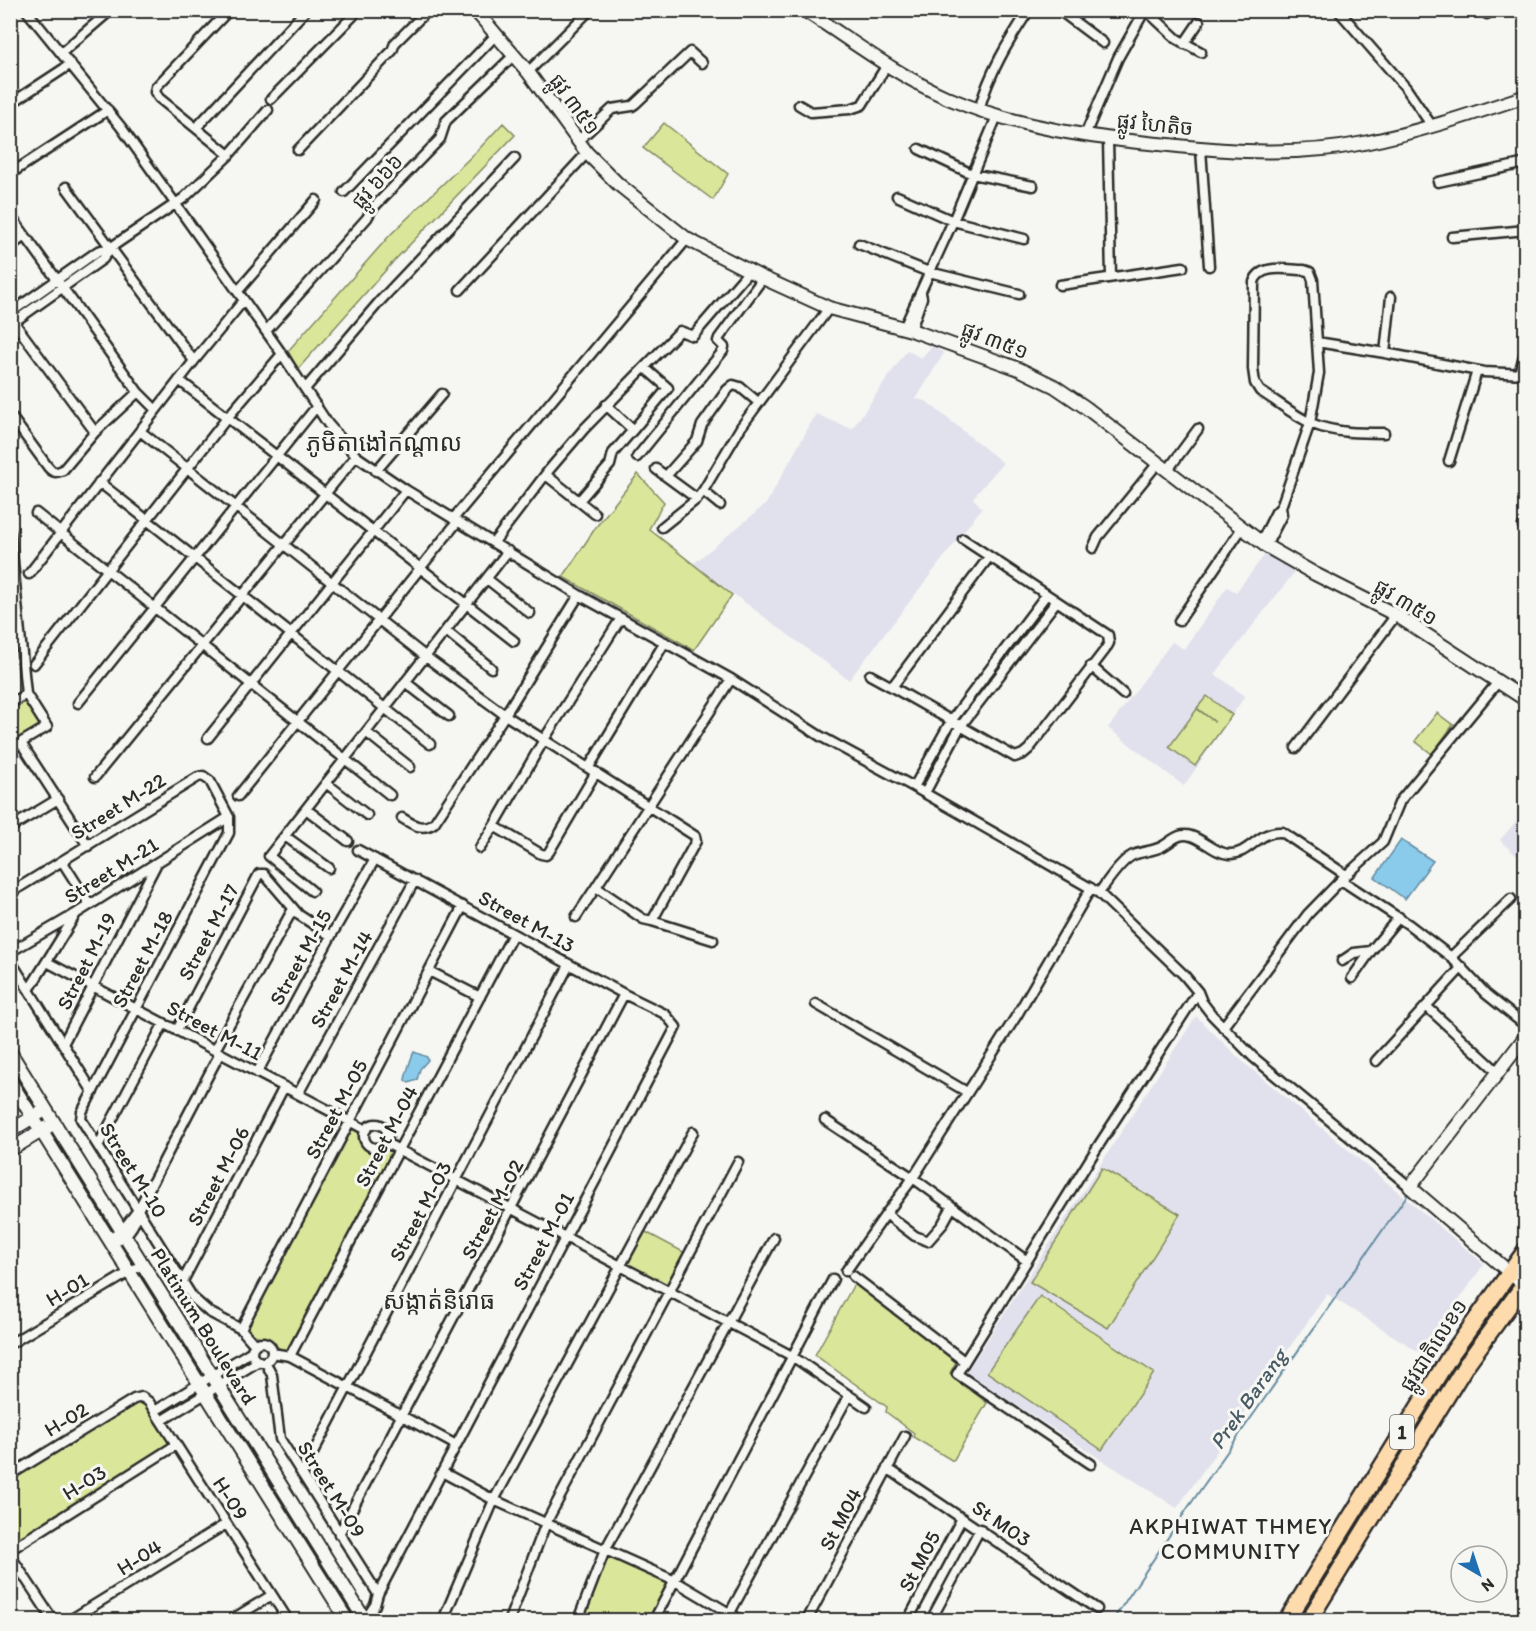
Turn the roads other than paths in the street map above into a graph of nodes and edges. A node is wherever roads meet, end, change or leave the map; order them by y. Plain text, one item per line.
1 (26, 10) edge
2 (111, 10) edge
3 (229, 10) edge
4 (306, 10) edge
5 (354, 10) edge
6 (428, 10) edge
7 (475, 10) edge
8 (590, 10) edge
9 (804, 10) edge
10 (1029, 10) edge
11 (1059, 10) edge
12 (1145, 10) edge
13 (1338, 10) edge
14 (1199, 22) dead end
15 (496, 35) junction
16 (1103, 43) dead end
17 (1184, 44) junction
18 (1202, 52) dead end
19 (61, 53) junction
20 (513, 56) junction
21 (702, 63) dead end
22 (71, 64) junction
23 (887, 65) junction
24 (528, 72) junction
25 (1526, 96) edge
26 (271, 99) dead end
27 (10, 104) edge
28 (799, 105) dead end
29 (108, 110) junction
30 (268, 110) dead end
31 (979, 110) junction
32 (997, 116) junction
33 (1432, 126) junction
34 (197, 127) junction
35 (1085, 135) junction
36 (1108, 139) junction
37 (578, 141) junction
38 (1201, 148) junction
39 (919, 149) dead end
40 (298, 150) dead end
41 (587, 153) junction
42 (230, 155) junction
43 (515, 158) dead end
44 (1526, 163) edge
45 (10, 174) edge
46 (972, 174) junction
47 (1438, 182) dead end
48 (1033, 186) dead end
49 (66, 187) dead end
50 (344, 192) dead end
51 (897, 196) dead end
52 (316, 200) dead end
53 (175, 205) junction
54 (953, 221) junction
55 (16, 223) dead end
56 (1526, 230) edge
57 (25, 236) junction
58 (1452, 237) dead end
59 (1024, 238) dead end
60 (687, 239) junction
61 (859, 244) dead end
62 (10, 246) edge
63 (110, 248) junction
64 (1209, 266) dead end
65 (1183, 267) dead end
66 (749, 271) junction
67 (929, 272) junction
68 (1111, 277) junction
69 (763, 278) junction
70 (60, 284) junction
71 (1060, 285) dead end
72 (460, 290) dead end
73 (238, 291) junction
74 (1019, 294) dead end
75 (1391, 297) dead end
76 (244, 300) junction
77 (829, 308) junction
78 (10, 313) edge
79 (12, 321) edge
80 (907, 329) junction
81 (266, 331) junction
82 (1317, 342) junction
83 (1526, 348) edge
84 (1385, 352) junction
85 (282, 354) junction
86 (194, 361) junction
87 (645, 368) junction
88 (1477, 371) junction
89 (1522, 374) edge
90 (179, 380) junction
91 (305, 390) junction
92 (138, 392) junction
93 (442, 394) dead end
94 (758, 402) junction
95 (606, 405) junction
96 (316, 406) junction
97 (156, 410) junction
98 (10, 415) edge
99 (227, 418) junction
100 (1310, 423) junction
101 (1198, 429) dead end
102 (633, 430) junction
103 (140, 431) junction
104 (95, 432) junction
105 (1384, 433) dead end
106 (276, 456) junction
107 (356, 456) junction
108 (637, 457) dead end
109 (1449, 461) dead end
110 (1163, 467) junction
111 (187, 469) junction
112 (656, 469) dead end
113 (376, 471) junction
114 (546, 475) junction
115 (667, 475) junction
116 (99, 482) junction
117 (406, 490) junction
118 (704, 491) junction
119 (325, 494) junction
120 (697, 499) junction
121 (579, 501) junction
122 (720, 505) dead end
123 (236, 508) junction
124 (36, 513) dead end
125 (595, 514) dead end
126 (147, 520) junction
127 (456, 520) junction
128 (662, 527) dead end
129 (1242, 528) junction
130 (372, 531) junction
131 (10, 532) edge
132 (60, 532) junction
133 (963, 539) dead end
134 (494, 542) junction
135 (1263, 544) junction
136 (283, 546) junction
137 (1093, 548) dead end
138 (508, 551) junction
139 (195, 558) junction
140 (989, 558) junction
141 (419, 568) junction
142 (107, 570) junction
143 (12, 571) edge
144 (29, 573) dead end
145 (487, 579) junction
146 (331, 584) junction
147 (579, 595) junction
148 (1046, 595) junction
149 (242, 596) junction
150 (1056, 602) junction
151 (466, 605) junction
152 (155, 608) junction
153 (530, 613) dead end
154 (1396, 615) junction
155 (621, 618) junction
156 (378, 620) junction
157 (1179, 621) dead end
158 (20, 626) junction
159 (10, 631) edge
160 (446, 631) junction
161 (291, 634) junction
162 (514, 641) dead end
163 (665, 642) junction
164 (202, 645) junction
165 (426, 657) junction
166 (34, 664) dead end
167 (1091, 666) junction
168 (491, 668) dead end
169 (337, 671) junction
170 (870, 675) dead end
171 (731, 679) junction
172 (405, 682) junction
173 (1498, 682) junction
174 (251, 684) junction
175 (891, 687) junction
176 (1123, 693) dead end
177 (26, 694) junction
178 (1526, 700) edge
179 (78, 703) dead end
180 (10, 704) edge
181 (385, 708) junction
182 (505, 715) junction
183 (449, 716) dead end
184 (297, 721) junction
185 (951, 721) junction
186 (960, 727) junction
187 (366, 732) junction
188 (208, 738) dead end
189 (545, 738) junction
190 (21, 743) junction
191 (430, 744) dead end
192 (1296, 748) dead end
193 (10, 749) edge
194 (345, 759) junction
195 (410, 767) dead end
196 (593, 770) junction
197 (95, 777) dead end
198 (326, 783) junction
199 (914, 787) junction
200 (925, 793) junction
201 (390, 795) dead end
202 (238, 796) dead end
203 (58, 799) junction
204 (647, 806) junction
205 (306, 809) junction
206 (367, 815) dead end
207 (229, 817) junction
208 (402, 818) dead end
209 (494, 826) junction
210 (10, 828) edge
211 (285, 836) junction
212 (348, 841) dead end
213 (88, 846) junction
214 (480, 848) dead end
215 (358, 850) dead end
216 (375, 859) junction
217 (62, 861) junction
218 (157, 863) junction
219 (329, 868) dead end
220 (1343, 878) junction
221 (415, 880) junction
222 (596, 888) junction
223 (312, 891) dead end
224 (1095, 891) junction
225 (10, 894) edge
226 (1511, 899) dead end
227 (90, 905) junction
228 (463, 906) junction
229 (293, 909) junction
230 (77, 913) junction
231 (576, 917) dead end
232 (1399, 917) junction
233 (652, 921) junction
234 (513, 934) junction
235 (331, 936) junction
236 (713, 940) dead end
237 (1371, 951) junction
238 (10, 952) edge
239 (1451, 957) junction
240 (10, 960) edge
241 (1342, 961) dead end
242 (47, 962) junction
243 (569, 964) junction
244 (1462, 967) junction
245 (429, 971) junction
246 (1352, 978) dead end
247 (94, 986) junction
248 (29, 990) junction
249 (1198, 992) junction
250 (624, 994) junction
251 (480, 997) junction
252 (816, 1004) dead end
253 (1426, 1006) junction
254 (136, 1009) junction
255 (164, 1023) junction
256 (1526, 1026) edge
257 (1223, 1027) junction
258 (676, 1028) joint
259 (177, 1030) junction
260 (1526, 1036) edge
261 (63, 1044) junction
262 (10, 1052) edge
263 (218, 1052) junction
264 (1376, 1061) dead end
265 (1498, 1072) junction
266 (257, 1073) junction
267 (10, 1081) edge
268 (284, 1087) junction
269 (93, 1092) junction
270 (967, 1092) junction
271 (297, 1094) junction
272 (46, 1109) junction
273 (81, 1116) joint
274 (33, 1117) junction
275 (825, 1120) dead end
276 (350, 1122) junction
277 (54, 1123) junction
278 (366, 1130) junction
279 (10, 1131) edge
280 (42, 1131) junction
281 (693, 1132) dead end
282 (386, 1143) junction
283 (98, 1146) junction
284 (10, 1150) edge
285 (399, 1150) junction
286 (738, 1162) dead end
287 (913, 1178) junction
288 (456, 1180) junction
289 (1410, 1187) junction
290 (952, 1207) junction
291 (138, 1210) junction
292 (512, 1210) junction
293 (886, 1214) junction
294 (124, 1233) junction
295 (565, 1238) junction
296 (774, 1238) dead end
297 (111, 1242) junction
298 (1525, 1253) edge
299 (1027, 1261) junction
300 (143, 1264) junction
301 (620, 1267) junction
302 (130, 1272) junction
303 (1508, 1272) junction
304 (833, 1279) dead end
305 (183, 1281) junction
306 (1524, 1283) edge
307 (669, 1292) junction
308 (728, 1322) junction
309 (241, 1329) junction
310 (10, 1344) edge
311 (254, 1348) junction
312 (272, 1353) junction
313 (290, 1356) junction
314 (792, 1356) junction
315 (262, 1361) junction
316 (964, 1362) junction
317 (216, 1381) junction
318 (348, 1387) junction
319 (202, 1388) junction
320 (849, 1395) junction
321 (142, 1397) joint
322 (866, 1407) dead end
323 (155, 1411) junction
324 (402, 1416) junction
325 (161, 1421) junction
326 (905, 1436) dead end
327 (176, 1444) junction
328 (456, 1445) junction
329 (1091, 1464) dead end
330 (887, 1468) junction
331 (442, 1472) junction
332 (10, 1474) edge
333 (302, 1474) junction
334 (494, 1500) junction
335 (962, 1518) junction
336 (546, 1523) junction
337 (226, 1524) junction
338 (980, 1529) junction
339 (339, 1534) junction
340 (10, 1550) edge
341 (605, 1550) junction
342 (10, 1555) edge
343 (675, 1581) junction
344 (272, 1595) junction
345 (377, 1596) junction
346 (1097, 1609) dead end
347 (728, 1618) edge
348 (362, 1619) edge
349 (52, 1620) edge
350 (70, 1620) edge
351 (231, 1620) edge
352 (288, 1620) edge
353 (347, 1620) edge
354 (443, 1620) edge
355 (509, 1620) edge
356 (578, 1620) edge
357 (654, 1620) edge
358 (741, 1620) edge
359 (807, 1620) edge
360 (908, 1620) edge
361 (931, 1620) edge
362 (1287, 1620) edge
363 (1309, 1620) edge

1 - 19 street
2 - 19 street
3 - 34 street
4 - 34 street
5 - 26 street
6 - 40 street
7 - 15 street, ផ្លូវ ៣៥១
8 - 24 street
9 - 23 street, ផ្លូវ ហៃតិច
10 - 31 street
11 - 16 street
12 - 17 street
12 - 35 street
13 - 33 street
14 - 17 street
15 - 20 street, ផ្លូវ ៣៥១
15 - 50 street
17 - 18 street
19 - 22 street
20 - 24 street, ផ្លូវ ៣៥១
20 - 81 street, ផ្លូវ ៦៦៦
21 - 37 street
22 - 27 street
22 - 29 street
23 - 28 street
23 - 31 street, ផ្លូវ ហៃតិច
24 - 37 street, ផ្លូវ ៣៥១
25 - 33 street, ផ្លូវ ហៃតិច
29 - 45 street
29 - 53 street
30 - 42 street
31 - 32 street, ផ្លូវ ហៃតិច
32 - 35 street, ផ្លូវ ហៃតិច
32 - 46 street
33 - 38 street, ផ្លូវ ហៃតិច
34 - 42 street
35 - 36 street, ផ្លូវ ហៃតិច
36 - 38 street, ផ្លូវ ហៃតិច
36 - 68 street
37 - 41 street, ផ្លូវ ៣៥១
38 - 64 street
39 - 46 street
41 - 60 street, ផ្លូវ ៣៥១
41 - 72 street
42 - 53 street
43 - 91 street
44 - 47 street
46 - 48 street
46 - 54 street
49 - 63 street
51 - 54 street
52 - 73 street
53 - 63 street
53 - 73 street
54 - 59 street
54 - 67 street
55 - 57 street
56 - 58 street
57 - 62 street
57 - 70 street
60 - 66 street, ផ្លូវ ៣៥១
60 - 127 street
61 - 67 street
63 - 70 street
63 - 86 street
65 - 68 street
66 - 69 street, ផ្លូវ ៣៥១
66 - 87 street
67 - 74 street
67 - 80 street
68 - 71 street
69 - 77 street, ផ្លូវ ៣៥១
69 - 108 street
70 - 78 street
70 - 79 street
70 - 92 street
73 - 76 street
75 - 84 street
76 - 81 street
76 - 86 street
77 - 80 street, ផ្លូវ ៣៥១
77 - 94 street
79 - 104 street
80 - 110 street, ផ្លូវ ៣៥១
81 - 85 street
82 - 84 street
82 - 100 street
82 - 100 street
83 - 89 street
84 - 88 street
85 - 91 street
85 - 99 street
86 - 90 street
87 - 95 street
87 - 102 street
88 - 89 street
88 - 109 street
90 - 97 street
90 - 99 street
91 - 96 street
92 - 97 street
92 - 104 street
93 - 113 street
94 - 115 street
94 - 118 street
95 - 102 street
95 - 114 street
96 - 106 street
96 - 107 street
97 - 103 street
98 - 104 street
99 - 106 street
99 - 111 street
100 - 105 street
100 - 135 street
101 - 110 street
102 - 121 street
103 - 111 street
103 - 116 street
106 - 119 street
106 - 123 street
107 - 113 street
107 - 119 street
110 - 129 street, ផ្លូវ ៣៥១
110 - 137 street
111 - 123 street
111 - 126 street
112 - 115 street
113 - 117 street
114 - 121 street
114 - 134 street
115 - 120 street
116 - 126 street
116 - 132 street
117 - 127 street
117 - 130 street
118 - 120 street
118 - 122 street
119 - 130 street
119 - 136 street
120 - 128 street
121 - 125 street
123 - 136 street
123 - 139 street
124 - 132 street
126 - 139 street
126 - 142 street
127 - 134 street
127 - 141 street
129 - 135 street, ផ្លូវ ៣៥១
129 - 157 street
130 - 141 street
130 - 146 street
131 - 143 street
132 - 142 street
132 - 144 street
133 - 140 street
134 - 138 street
135 - 154 street, ផ្លូវ ៣៥១
136 - 146 street
136 - 149 street
138 - 145 street
138 - 147 street
139 - 149 street
139 - 152 street
140 - 148 street
140 - 175 street
141 - 151 street
141 - 156 street
142 - 152 street
142 - 166 street
143 - 158 street
145 - 151 street
145 - 153 street
146 - 156 street
146 - 161 street
147 - 155 street
147 - 182 street
148 - 150 street
148 - 185 street
149 - 161 street
149 - 164 street
150 - 167 street
150 - 186 street
151 - 160 street
151 - 162 street
152 - 164 street
152 - 179 street
154 - 173 street, ផ្លូវ ៣៥១
154 - 192 street
155 - 163 street
155 - 189 street
156 - 165 street
156 - 169 street
158 - 159 street
158 - 177 street
160 - 165 street
160 - 168 street
161 - 169 street
161 - 174 street
163 - 171 street
163 - 196 street
164 - 174 street
164 - 197 street
165 - 172 street
165 - 182 street
167 - 176 street
167 - 186 street
169 - 181 street
169 - 184 street
170 - 175 street
171 - 199 street
171 - 204 street
172 - 181 street
172 - 183 street
173 - 178 street, ផ្លូវ ៣៥១
173 - 220 street
174 - 184 street
174 - 188 street
175 - 185 street
177 - 180 street
177 - 190 street
181 - 187 street
181 - 191 street
182 - 189 street
182 - 208 street
184 - 194 street
184 - 202 street
185 - 186 street
185 - 199 street
186 - 200 street
187 - 194 street
187 - 195 street
189 - 196 street
189 - 209 street
190 - 193 street
190 - 203 street
194 - 198 street
194 - 201 street
196 - 204 street
196 - 209 street
198 - 205 street
198 - 206 street
199 - 200 street
200 - 224 street
203 - 210 street
203 - 213 street
204 - 222 street
204 - 233 street
205 - 211 street
205 - 212 street
207 - 213 street, Street M-22
207 - 218 street, Street M-21
207 - 254 street, Street M-18
209 - 214 street
211 - 219 street
211 - 223 street
213 - 217 street, Street M-22
215 - 216 street, Street M-13
216 - 221 street, Street M-13
216 - 235 street, Street M-15
217 - 225 street, Street M-22
217 - 227 street
218 - 227 street, Street M-21
218 - 247 street, Street M-19
220 - 224 street
220 - 232 street
220 - 257 street
221 - 228 street, Street M-13
221 - 271 street, Street M-14
222 - 231 street
222 - 233 street
224 - 249 street
224 - 270 street
226 - 239 street
227 - 230 street, Street M-21
228 - 234 street, Street M-13
228 - 245 street, Street M-05
229 - 235 street, Street M-17
229 - 259 street, Street M-17
229 - 263 street
230 - 238 street, Street M-21
230 - 242 street
232 - 237 street
232 - 239 street
233 - 236 street
234 - 243 street, Street M-13
234 - 251 street, Street M-04
235 - 266 street, Street M-15
237 - 241 street
237 - 246 street
239 - 244 street
240 - 248 street
242 - 247 street, Street M-11
242 - 248 street
243 - 250 street, Street M-13
243 - 288 street, Street M-03
244 - 253 street
244 - 256 street
245 - 251 street
245 - 276 street, Street M-05
247 - 254 street, Street M-11
247 - 261 street, Street M-19
248 - 261 street
249 - 257 street
249 - 299 street
250 - 258 street, Street M-13
250 - 292 street, Street M-02
251 - 285 street, Street M-04
252 - 270 street
253 - 264 street
253 - 265 street
254 - 255 street, Street M-11
254 - 269 street, Street M-18
255 - 259 street, Street M-11
255 - 283 street
257 - 289 street
258 - 295 street, Street M-01
259 - 263 street, Street M-11
260 - 265 street
261 - 269 street
262 - 272 street, Platinum Boulevard
263 - 266 street, Street M-11
263 - 291 street
265 - 289 street
266 - 268 street, Street M-11
267 - 274 street, Platinum Boulevard
268 - 271 street, Street M-11
268 - 305 street, Street M-06
269 - 273 street, Street M-18
270 - 287 street
271 - 276 street, Street M-11
272 - 274 street
272 - 277 street, Platinum Boulevard
273 - 283 street, Street M-10
274 - 279 street
274 - 280 street, Platinum Boulevard
275 - 287 street
276 - 278 street, Street M-11
276 - 309 street, Street M-05
277 - 280 street
277 - 294 street, Platinum Boulevard
278 - 282 street
278 - 282 street
280 - 284 street
280 - 297 street, Platinum Boulevard
281 - 301 street
282 - 285 street
283 - 291 street, Street M-10
285 - 288 street
285 - 313 street, Street M-04
286 - 307 street
287 - 290 street
287 - 293 street
288 - 292 street
288 - 318 street, Street M-03
289 - 303 street
290 - 293 street
290 - 299 street
291 - 294 street
291 - 305 street, Street M-10
292 - 295 street
292 - 324 street, Street M-02
293 - 316 street
294 - 297 street
294 - 300 street, Platinum Boulevard
295 - 301 street
295 - 328 street, Street M-01
296 - 308 street
297 - 302 street, Platinum Boulevard
298 - 303 highway, ផ្លូវជាតិលេខ១ / 1
299 - 316 street
300 - 302 street, H-01
300 - 317 street, Platinum Boulevard
301 - 307 street
301 - 334 street
302 - 310 street, H-01
302 - 319 street, Platinum Boulevard
303 - 306 street
303 - 362 highway, ផ្លូវជាតិលេខ១ / 1
304 - 314 street
305 - 309 street, Street M-10
306 - 363 highway, ផ្លូវជាតិលេខ១ / 1
307 - 308 street
307 - 336 street
308 - 314 street
308 - 341 street
309 - 311 street, Street M-10
311 - 312 street
311 - 315 street
311 - 317 street
312 - 313 street
312 - 315 street
313 - 318 street
314 - 320 street
314 - 343 street
315 - 317 street
315 - 333 street, Street M-09
316 - 329 street
317 - 319 street
317 - 348 street, Platinum Boulevard
318 - 324 street
318 - 333 street, Street M-03
319 - 323 street
319 - 325 street
319 - 353 street, Platinum Boulevard
320 - 322 street
320 - 347 street
321 - 323 street, H-09
321 - 332 street, H-02
323 - 325 street, H-09
324 - 328 street
324 - 339 street, Street M-02
325 - 327 street, H-09
326 - 330 street, St M04
327 - 337 street, H-09
327 - 340 street, H-03
328 - 331 street, Street M-01
330 - 335 street, St M03
330 - 359 street, St M04
331 - 334 street
331 - 345 street, Street M-01
333 - 339 street, Street M-09
334 - 336 street
334 - 354 street
335 - 338 street, St M03
335 - 360 street, St M05
336 - 341 street
336 - 355 street
337 - 344 street, H-09
337 - 350 street, H-04
338 - 346 street, St M03
338 - 361 street, St M05
339 - 345 street, Street M-09
341 - 343 street
341 - 356 street
342 - 349 street
343 - 347 street
343 - 357 street
344 - 351 street
344 - 352 street, H-09
345 - 348 street, Street M-01
347 - 358 street

